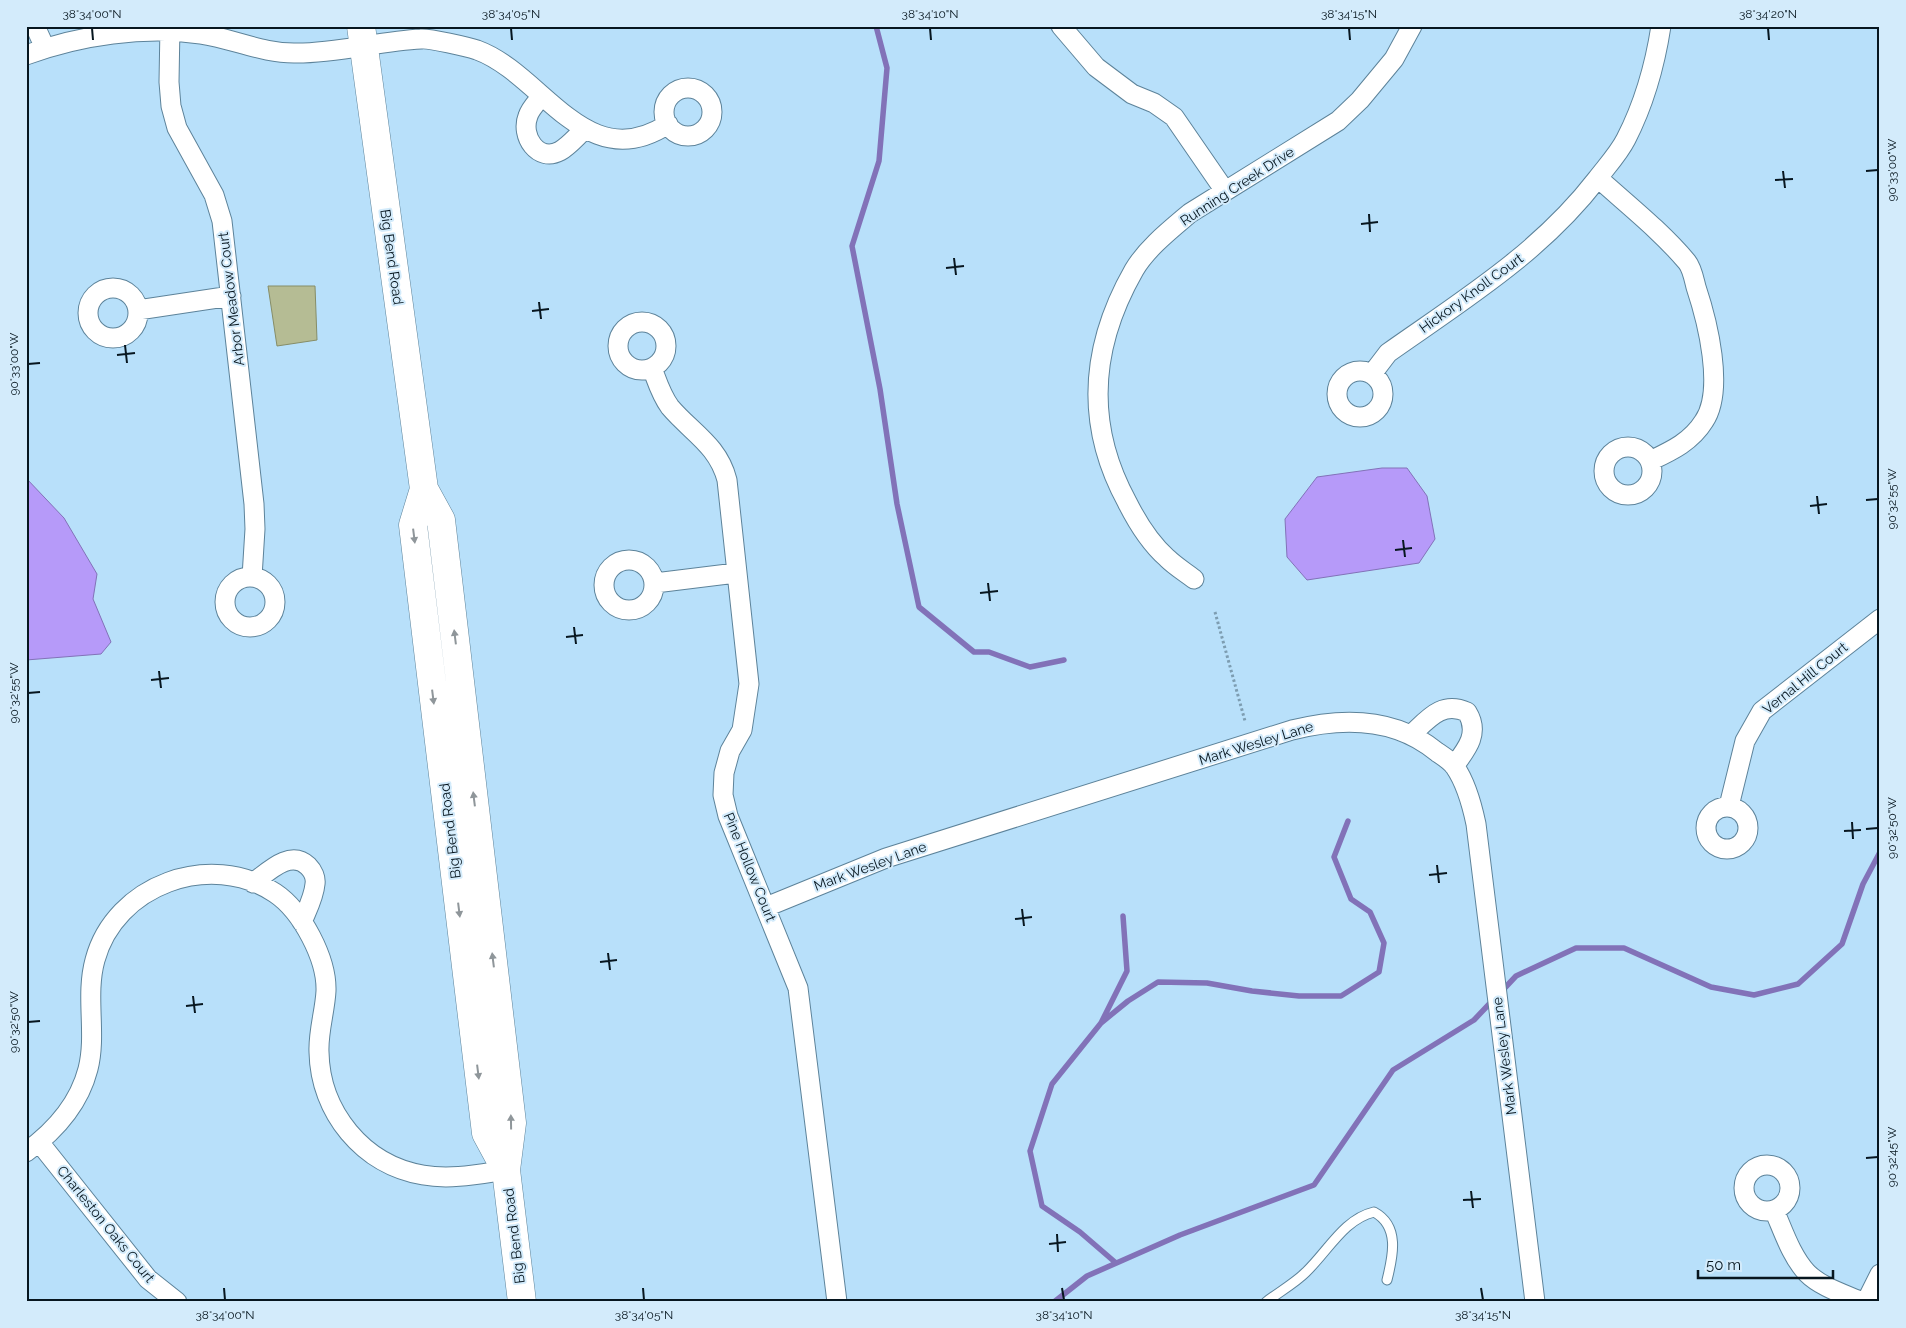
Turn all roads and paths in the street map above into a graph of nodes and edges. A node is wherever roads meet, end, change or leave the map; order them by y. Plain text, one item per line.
1 (35, 26) edge
2 (1061, 26) edge
3 (1412, 26) edge
4 (1661, 26) edge
5 (170, 29) edge
6 (362, 37) edge
7 (45, 48) junction
8 (26, 55) edge
9 (541, 96) junction
10 (668, 124) dead end
11 (584, 130) junction
12 (1598, 178) junction
13 (1224, 192) junction
14 (232, 296) junction
15 (138, 310) dead end
16 (652, 368) dead end
17 (1372, 374) dead end
18 (1650, 461) dead end
19 (736, 573) junction
20 (252, 576) dead end
21 (1194, 579) dead end
22 (655, 583) dead end
23 (1215, 612) dead end
24 (1880, 619) edge
25 (1244, 720) dead end
26 (1412, 734) junction
27 (1454, 766) junction
28 (1729, 806) dead end
29 (253, 883) junction
30 (766, 907) junction
31 (302, 922) junction
32 (33, 1147) edge
33 (506, 1170) junction
34 (1774, 1210) dead end
35 (1880, 1274) edge
36 (1387, 1280) dead end
37 (177, 1302) edge
38 (522, 1302) edge
39 (837, 1302) edge
40 (1266, 1302) edge
41 (1535, 1302) edge
42 (1864, 1302) edge

1 - 7 street
2 - 13 street
3 - 13 street, Running Creek Drive
4 - 12 street, Hickory Knoll Court
5 - 6 street
5 - 7 street
5 - 14 street, Arbor Meadow Court
6 - 9 street
6 - 33 main road, Big Bend Road
7 - 8 street
9 - 11 street
9 - 11 street
10 - 11 street
12 - 17 street, Hickory Knoll Court
12 - 18 street
13 - 21 street, Running Creek Drive
14 - 15 street
14 - 20 street, Arbor Meadow Court
16 - 19 street, Pine Hollow Court
19 - 22 street
19 - 30 street, Pine Hollow Court
23 - 25 path
24 - 28 street, Vernal Hill Court
26 - 27 street, Mark Wesley Lane
26 - 27 street
26 - 30 street, Mark Wesley Lane
27 - 41 street, Mark Wesley Lane
29 - 31 street
29 - 31 street
29 - 32 street
30 - 39 street, Pine Hollow Court
31 - 33 street
32 - 37 street, Charleston Oaks Court
33 - 38 main road, Big Bend Road
34 - 42 street
35 - 42 street
36 - 40 lane

